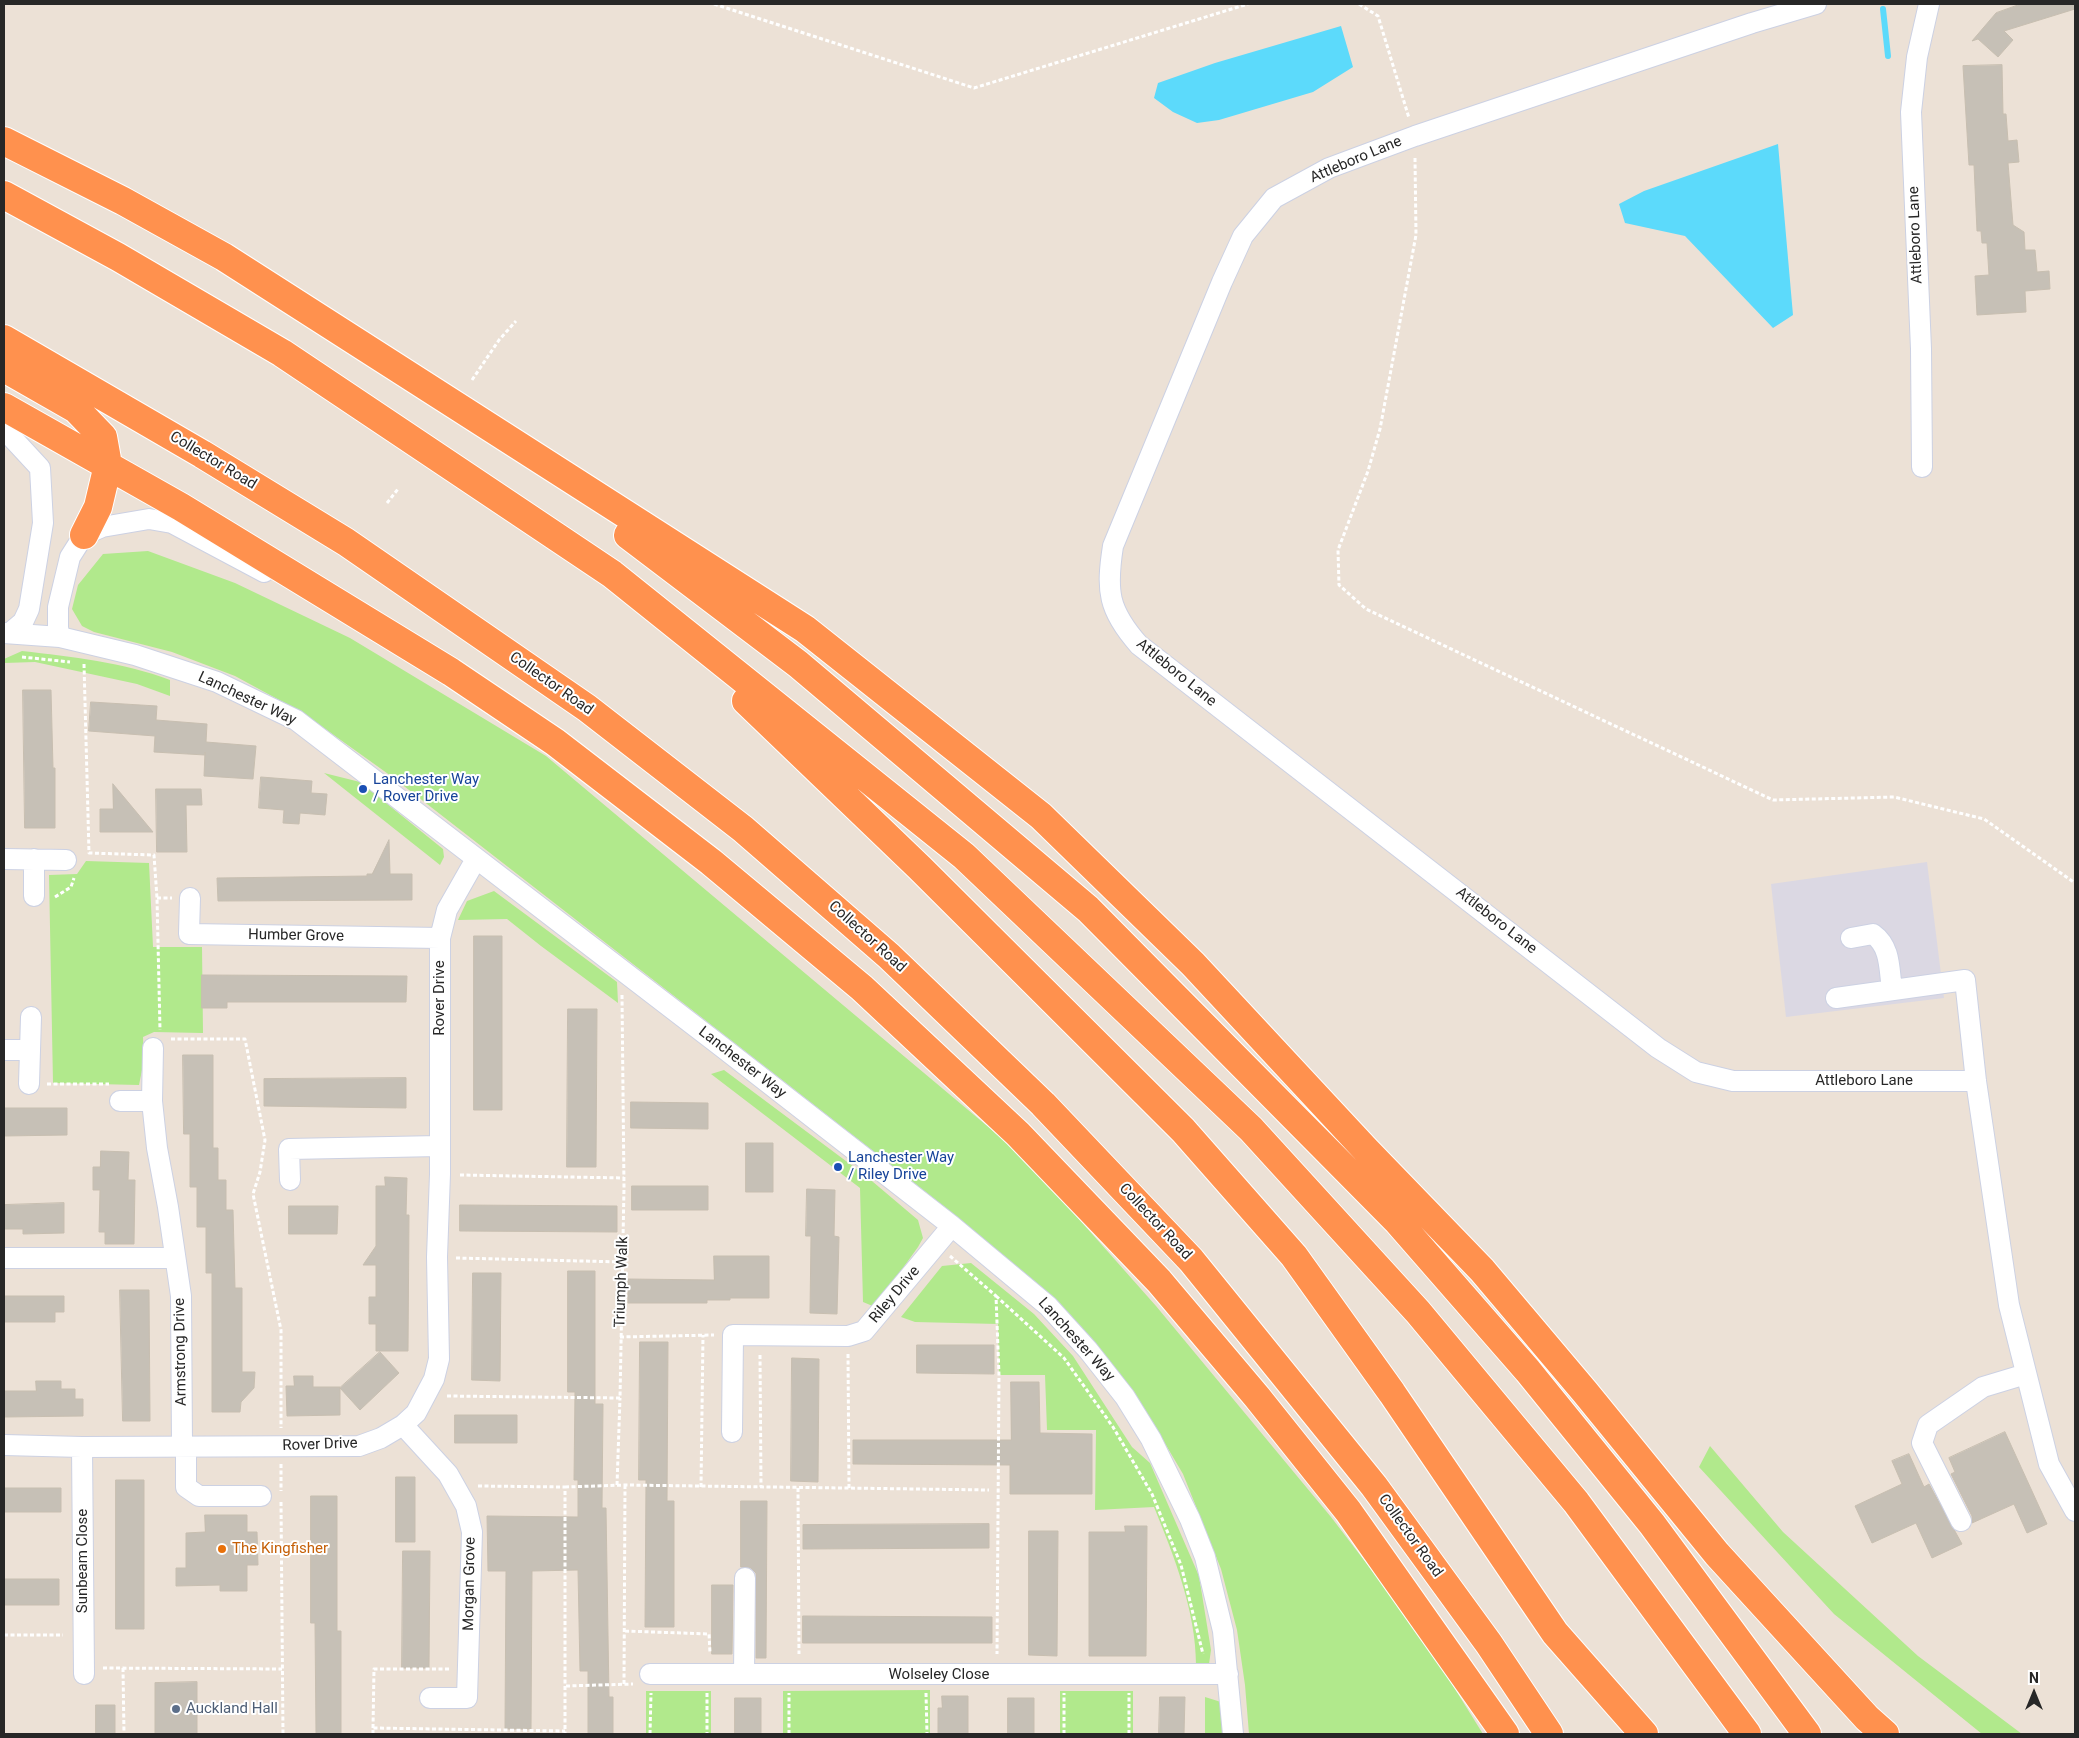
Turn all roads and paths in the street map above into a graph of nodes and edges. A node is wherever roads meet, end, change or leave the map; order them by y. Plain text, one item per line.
1 (714, 4) edge
2 (1248, 4) edge
3 (1359, 4) edge
4 (1816, 4) edge
5 (1929, 4) edge
6 (1415, 136) junction
7 (4, 140) edge
8 (4, 195) edge
9 (516, 321) dead end
10 (4, 339) edge
11 (4, 368) edge
12 (472, 380) dead end
13 (4, 407) edge
14 (463, 411) junction
15 (4, 429) edge
16 (108, 465) junction
17 (1922, 467) dead end
18 (398, 489) dead end
19 (387, 503) dead end
20 (84, 535) junction
21 (612, 574) junction
22 (7, 633) edge
23 (60, 637) junction
24 (13, 656) dead end
25 (451, 672) junction
26 (476, 858) junction
27 (4, 859) edge
28 (34, 859) junction
29 (66, 860) dead end
30 (2075, 883) edge
31 (34, 896) dead end
32 (190, 898) dead end
33 (440, 938) junction
34 (1851, 938) dead end
35 (622, 970) junction
36 (1892, 990) junction
37 (1836, 998) dead end
38 (31, 1017) dead end
39 (157, 1043) junction
40 (4, 1050) edge
41 (29, 1050) junction
42 (1976, 1082) junction
43 (29, 1084) joint
44 (120, 1101) joint
45 (152, 1101) junction
46 (439, 1146) junction
47 (440, 1174) junction
48 (624, 1178) junction
49 (290, 1180) dead end
50 (952, 1226) junction
51 (936, 1244) junction
52 (437, 1257) junction
53 (4, 1258) edge
54 (175, 1258) junction
55 (623, 1262) junction
56 (996, 1296) junction
57 (760, 1334) junction
58 (702, 1335) junction
59 (733, 1335) junction
60 (848, 1336) junction
61 (620, 1337) junction
62 (2026, 1374) junction
63 (424, 1396) junction
64 (620, 1398) junction
65 (403, 1426) junction
66 (732, 1432) dead end
67 (4, 1445) edge
68 (184, 1446) junction
69 (82, 1447) junction
70 (281, 1447) junction
71 (455, 1486) junction
72 (565, 1486) junction
73 (617, 1486) junction
74 (625, 1486) junction
75 (701, 1486) junction
76 (761, 1487) junction
77 (798, 1488) junction
78 (848, 1488) junction
79 (989, 1490) dead end
80 (261, 1496) dead end
81 (2075, 1512) edge
82 (1961, 1521) dead end
83 (746, 1578) dead end
84 (625, 1632) junction
85 (4, 1635) edge
86 (83, 1636) junction
87 (1204, 1657) dead end
88 (744, 1666) junction
89 (123, 1668) junction
90 (282, 1669) junction
91 (468, 1669) junction
92 (84, 1671) joint
93 (706, 1674) junction
94 (794, 1674) junction
95 (926, 1674) junction
96 (1064, 1674) junction
97 (1129, 1674) junction
98 (1228, 1674) junction
99 (997, 1675) junction
100 (650, 1680) junction
101 (624, 1684) junction
102 (566, 1686) junction
103 (430, 1698) dead end
104 (373, 1728) junction
105 (565, 1732) edge
106 (124, 1734) edge
107 (282, 1734) edge
108 (373, 1734) edge
109 (650, 1734) edge
110 (707, 1734) edge
111 (789, 1734) edge
112 (926, 1734) edge
113 (1064, 1734) edge
114 (1129, 1734) edge
115 (1233, 1734) edge
116 (1505, 1734) edge
117 (1549, 1734) edge
118 (1644, 1734) edge
119 (1747, 1734) edge
120 (1807, 1734) edge
121 (1885, 1734) edge

1 - 2 path
3 - 6 path
4 - 6 street, Attleboro Lane
5 - 17 street, Attleboro Lane
6 - 30 path
6 - 42 street, Attleboro Lane
7 - 14 highway
8 - 21 highway
9 - 12 path
10 - 117 highway, Collector Road
11 - 16 highway
13 - 16 highway
14 - 120 highway
14 - 121 highway
15 - 22 street
16 - 20 highway
16 - 25 highway
18 - 19 path
20 - 23 street
20 - 25 street
21 - 118 highway
21 - 119 highway
22 - 23 street, Lanchester Way
23 - 26 street, Lanchester Way
24 - 39 path
25 - 116 highway
26 - 33 street, Rover Drive
26 - 35 street, Lanchester Way
27 - 28 street
28 - 29 street
28 - 31 street
32 - 33 street, Humber Grove
33 - 46 street, Rover Drive
34 - 36 street
35 - 48 path, Triumph Walk
35 - 50 street, Lanchester Way
36 - 37 street
36 - 42 street
38 - 41 street
39 - 45 street, Armstrong Drive
39 - 70 path
40 - 41 street
41 - 43 street
42 - 62 street
43 - 44 path
44 - 45 street
45 - 54 street, Armstrong Drive
46 - 47 street, Rover Drive
46 - 49 street
47 - 48 path
47 - 52 street, Rover Drive
48 - 55 path, Triumph Walk
50 - 51 street, Riley Drive
50 - 98 street, Lanchester Way
51 - 56 path
51 - 60 street, Riley Drive
52 - 55 path
52 - 63 street, Rover Drive
53 - 54 street
54 - 68 street, Armstrong Drive
55 - 61 path, Triumph Walk
56 - 87 path
56 - 99 path
57 - 59 street, Riley Drive
57 - 60 street, Riley Drive
57 - 76 path
58 - 59 path
58 - 61 path
58 - 75 path
59 - 66 street
60 - 78 path
61 - 64 path, Triumph Walk
62 - 81 street
62 - 82 street
63 - 64 path
63 - 65 street, Rover Drive
64 - 73 path, Triumph Walk
65 - 70 street, Rover Drive
65 - 71 street, Morgan Grove
67 - 69 street, Rover Drive
68 - 69 street, Rover Drive
68 - 70 street, Rover Drive
68 - 80 street, Armstrong Drive
69 - 86 street, Sunbeam Close
70 - 90 path
71 - 72 path
71 - 91 street, Morgan Grove
72 - 73 path
72 - 102 path
73 - 74 path
74 - 75 path
74 - 84 path
75 - 76 path
76 - 77 path
77 - 78 path
77 - 94 path
78 - 79 path
83 - 88 street
84 - 88 path
84 - 101 path
85 - 86 path
86 - 92 street, Sunbeam Close
88 - 93 street, Wolseley Close
88 - 94 street, Wolseley Close
89 - 90 path
89 - 92 path
89 - 106 path
90 - 107 path
91 - 103 street, Morgan Grove
91 - 104 path
93 - 100 street, Wolseley Close
93 - 110 path
94 - 95 street, Wolseley Close
94 - 111 path
95 - 99 street, Wolseley Close
95 - 112 path
96 - 97 street, Wolseley Close
96 - 99 street, Wolseley Close
96 - 113 path
97 - 98 street, Wolseley Close
97 - 114 path
98 - 115 street, Lanchester Way
100 - 101 path
100 - 109 path
101 - 102 path
102 - 105 path
104 - 105 path
104 - 108 path

